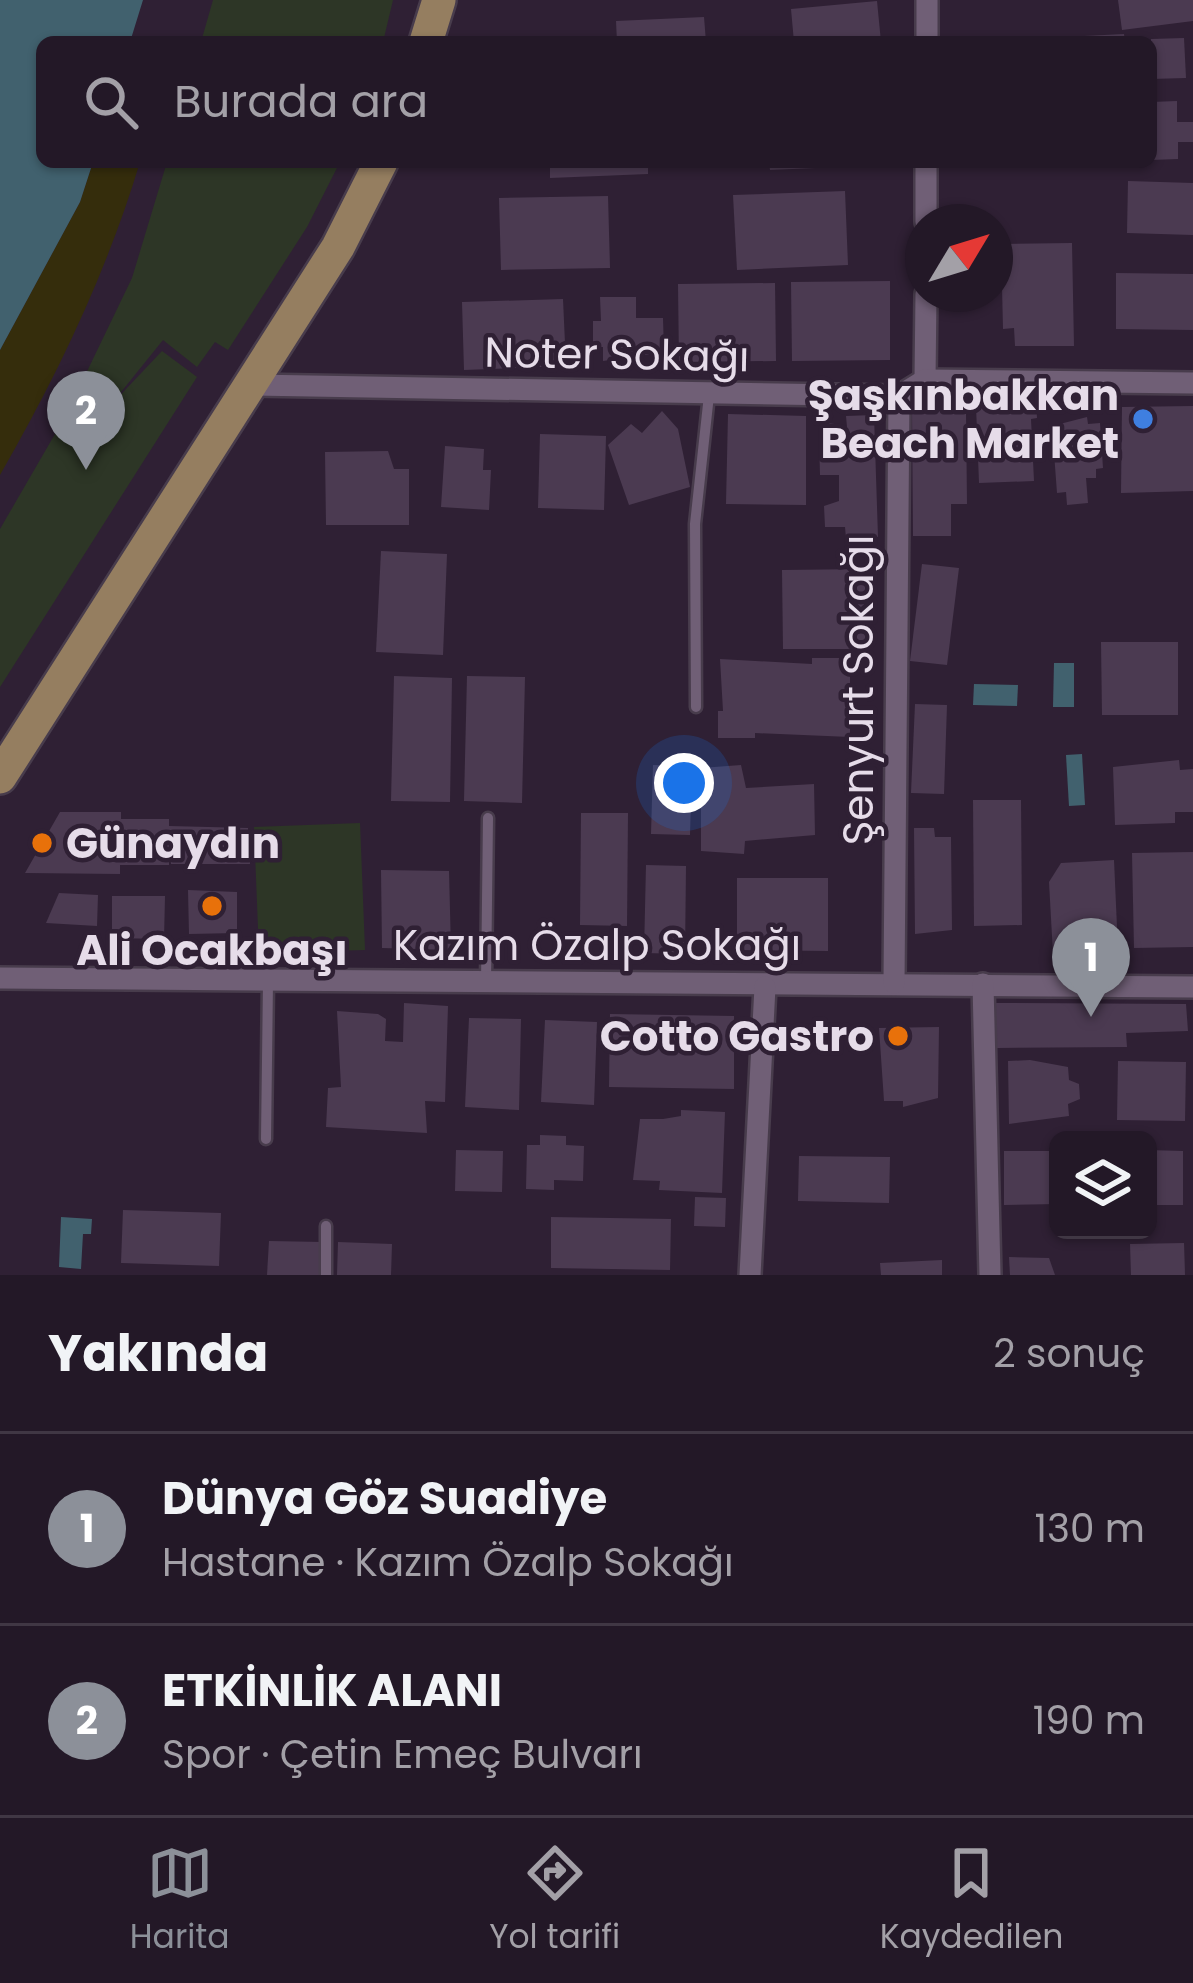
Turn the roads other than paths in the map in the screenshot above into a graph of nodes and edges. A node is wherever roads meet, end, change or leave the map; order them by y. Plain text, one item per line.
1 (439, 0) edge
2 (927, 0) edge
3 (428, 36) edge
4 (927, 36) edge
5 (378, 168) edge
6 (926, 168) edge
7 (926, 204) edge
8 (926, 312) edge
9 (925, 380) junction
10 (1193, 382) edge
11 (251, 386) junction
12 (709, 394) junction
13 (898, 396) junction
14 (696, 707) dead end
15 (0, 777) edge
16 (488, 818) dead end
17 (0, 979) edge
18 (268, 982) junction
19 (894, 983) junction
20 (486, 984) junction
21 (983, 984) junction
22 (765, 987) junction
23 (1193, 987) edge
24 (266, 1138) dead end
25 (326, 1226) dead end
26 (326, 1275) edge
27 (750, 1275) edge
28 (990, 1275) edge

1 - 3 main road
2 - 4 street
5 - 11 main road
6 - 7 street
8 - 9 street
9 - 10 street
9 - 13 street
11 - 12 street, Noter Sokağı
11 - 15 main road
12 - 13 street, Noter Sokağı
12 - 14 lane
13 - 19 street, Şenyurt Sokağı
16 - 20 lane
17 - 18 street, Kazım Özalp Sokağı
18 - 20 street, Kazım Özalp Sokağı
18 - 24 lane
19 - 21 street, Kazım Özalp Sokağı
19 - 22 street, Kazım Özalp Sokağı
20 - 22 street, Kazım Özalp Sokağı
21 - 23 street, Kazım Özalp Sokağı
21 - 28 street
22 - 27 street
25 - 26 lane

